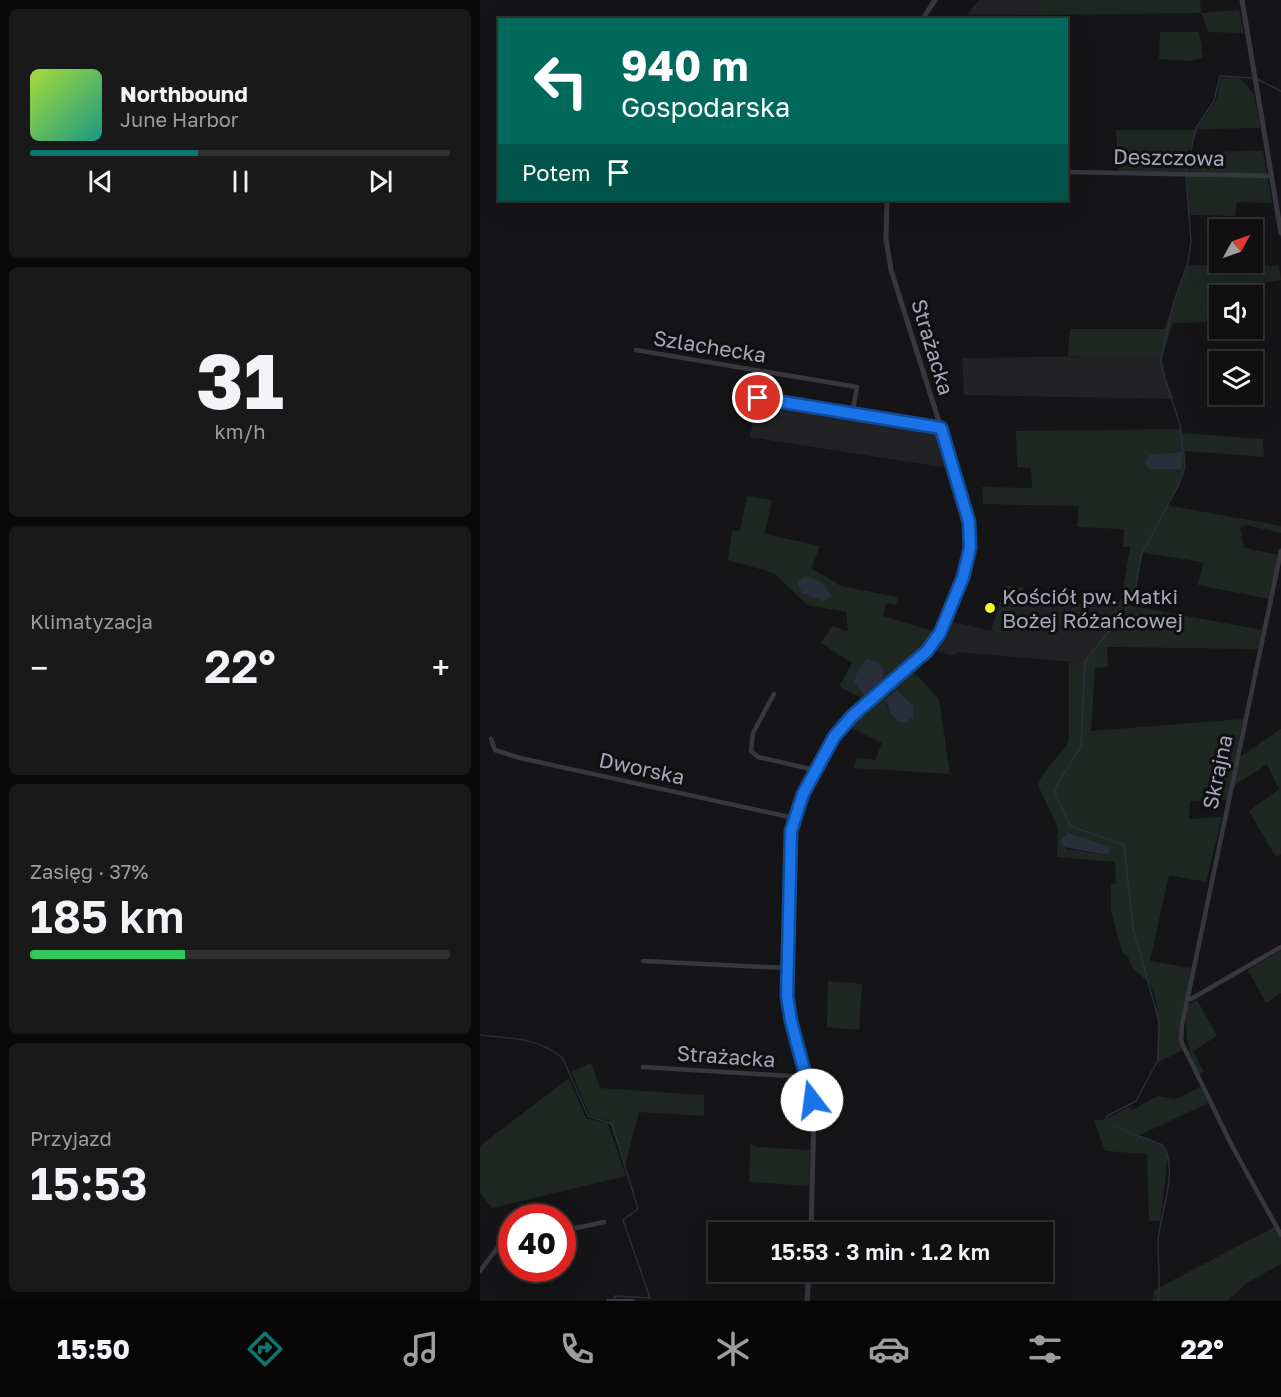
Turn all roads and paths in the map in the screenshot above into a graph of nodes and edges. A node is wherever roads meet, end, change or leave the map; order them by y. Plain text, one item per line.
1 (935, 0) edge
2 (1242, 0) edge
3 (923, 18) edge
4 (1068, 172) edge
5 (1272, 176) junction
6 (887, 201) edge
7 (1281, 234) edge
8 (636, 350) dead end
9 (758, 398) dead end
10 (852, 415) junction
11 (941, 428) junction
12 (1281, 551) edge
13 (774, 694) dead end
14 (491, 739) dead end
15 (815, 770) junction
16 (794, 819) junction
17 (1281, 947) edge
18 (644, 961) dead end
19 (787, 968) junction
20 (1187, 999) junction
21 (643, 1067) dead end
22 (806, 1077) junction
23 (604, 1222) dead end
24 (811, 1222) edge
25 (576, 1229) edge
26 (1281, 1235) edge
27 (498, 1247) edge
28 (480, 1271) edge
29 (808, 1282) edge
30 (613, 1300) edge
31 (633, 1301) edge
32 (807, 1301) edge

1 - 3 street
2 - 5 street
4 - 5 street, Deszczowa
5 - 7 street
6 - 11 street, Strażacka
8 - 10 street, Szlachecka
9 - 10 street
10 - 11 street
11 - 15 street, Strażacka
12 - 20 street, Skrajna
13 - 15 street
14 - 16 street, Dworska
15 - 16 street, Strażacka
16 - 19 street, Strażacka
17 - 20 street
18 - 19 street
19 - 22 street, Strażacka
20 - 26 street, Skrajna
21 - 22 street, Strażacka
22 - 24 street, Strażacka
23 - 25 street
27 - 28 street
29 - 32 street
30 - 31 street

